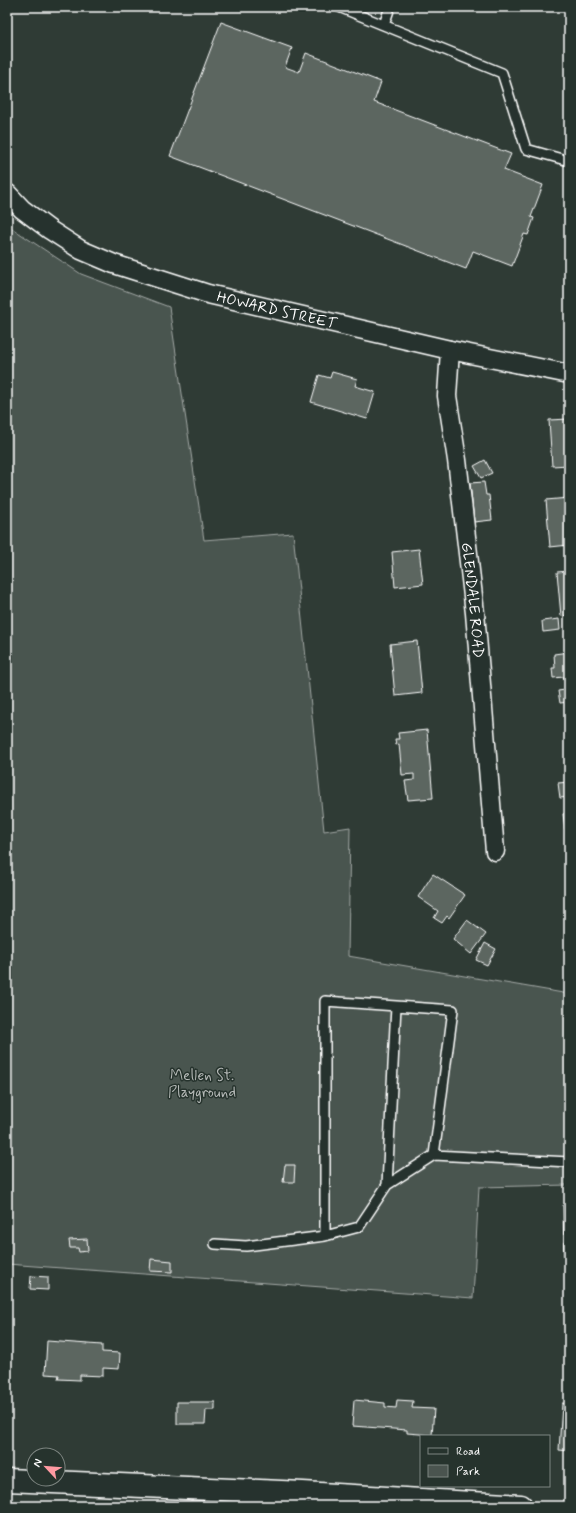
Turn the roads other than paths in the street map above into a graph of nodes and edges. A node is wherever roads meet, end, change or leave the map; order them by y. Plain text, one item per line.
1 (339, 7) edge
2 (390, 7) edge
3 (384, 25) junction
4 (569, 161) edge
5 (7, 193) edge
6 (450, 350) junction
7 (569, 374) edge
8 (495, 851) dead end
9 (396, 1006) junction
10 (434, 1155) junction
11 (569, 1162) edge
12 (387, 1186) junction
13 (325, 1236) junction
14 (215, 1244) dead end
15 (7, 1480) edge
16 (521, 1506) edge

1 - 3 lane
2 - 3 lane
3 - 4 lane
5 - 6 street, HOWARD STREET
6 - 7 street, HOWARD STREET
6 - 8 street, GLENDALE ROAD
9 - 10 lane
9 - 12 lane
9 - 13 lane
10 - 11 lane
10 - 12 lane
12 - 13 lane
13 - 14 lane
15 - 16 main road

